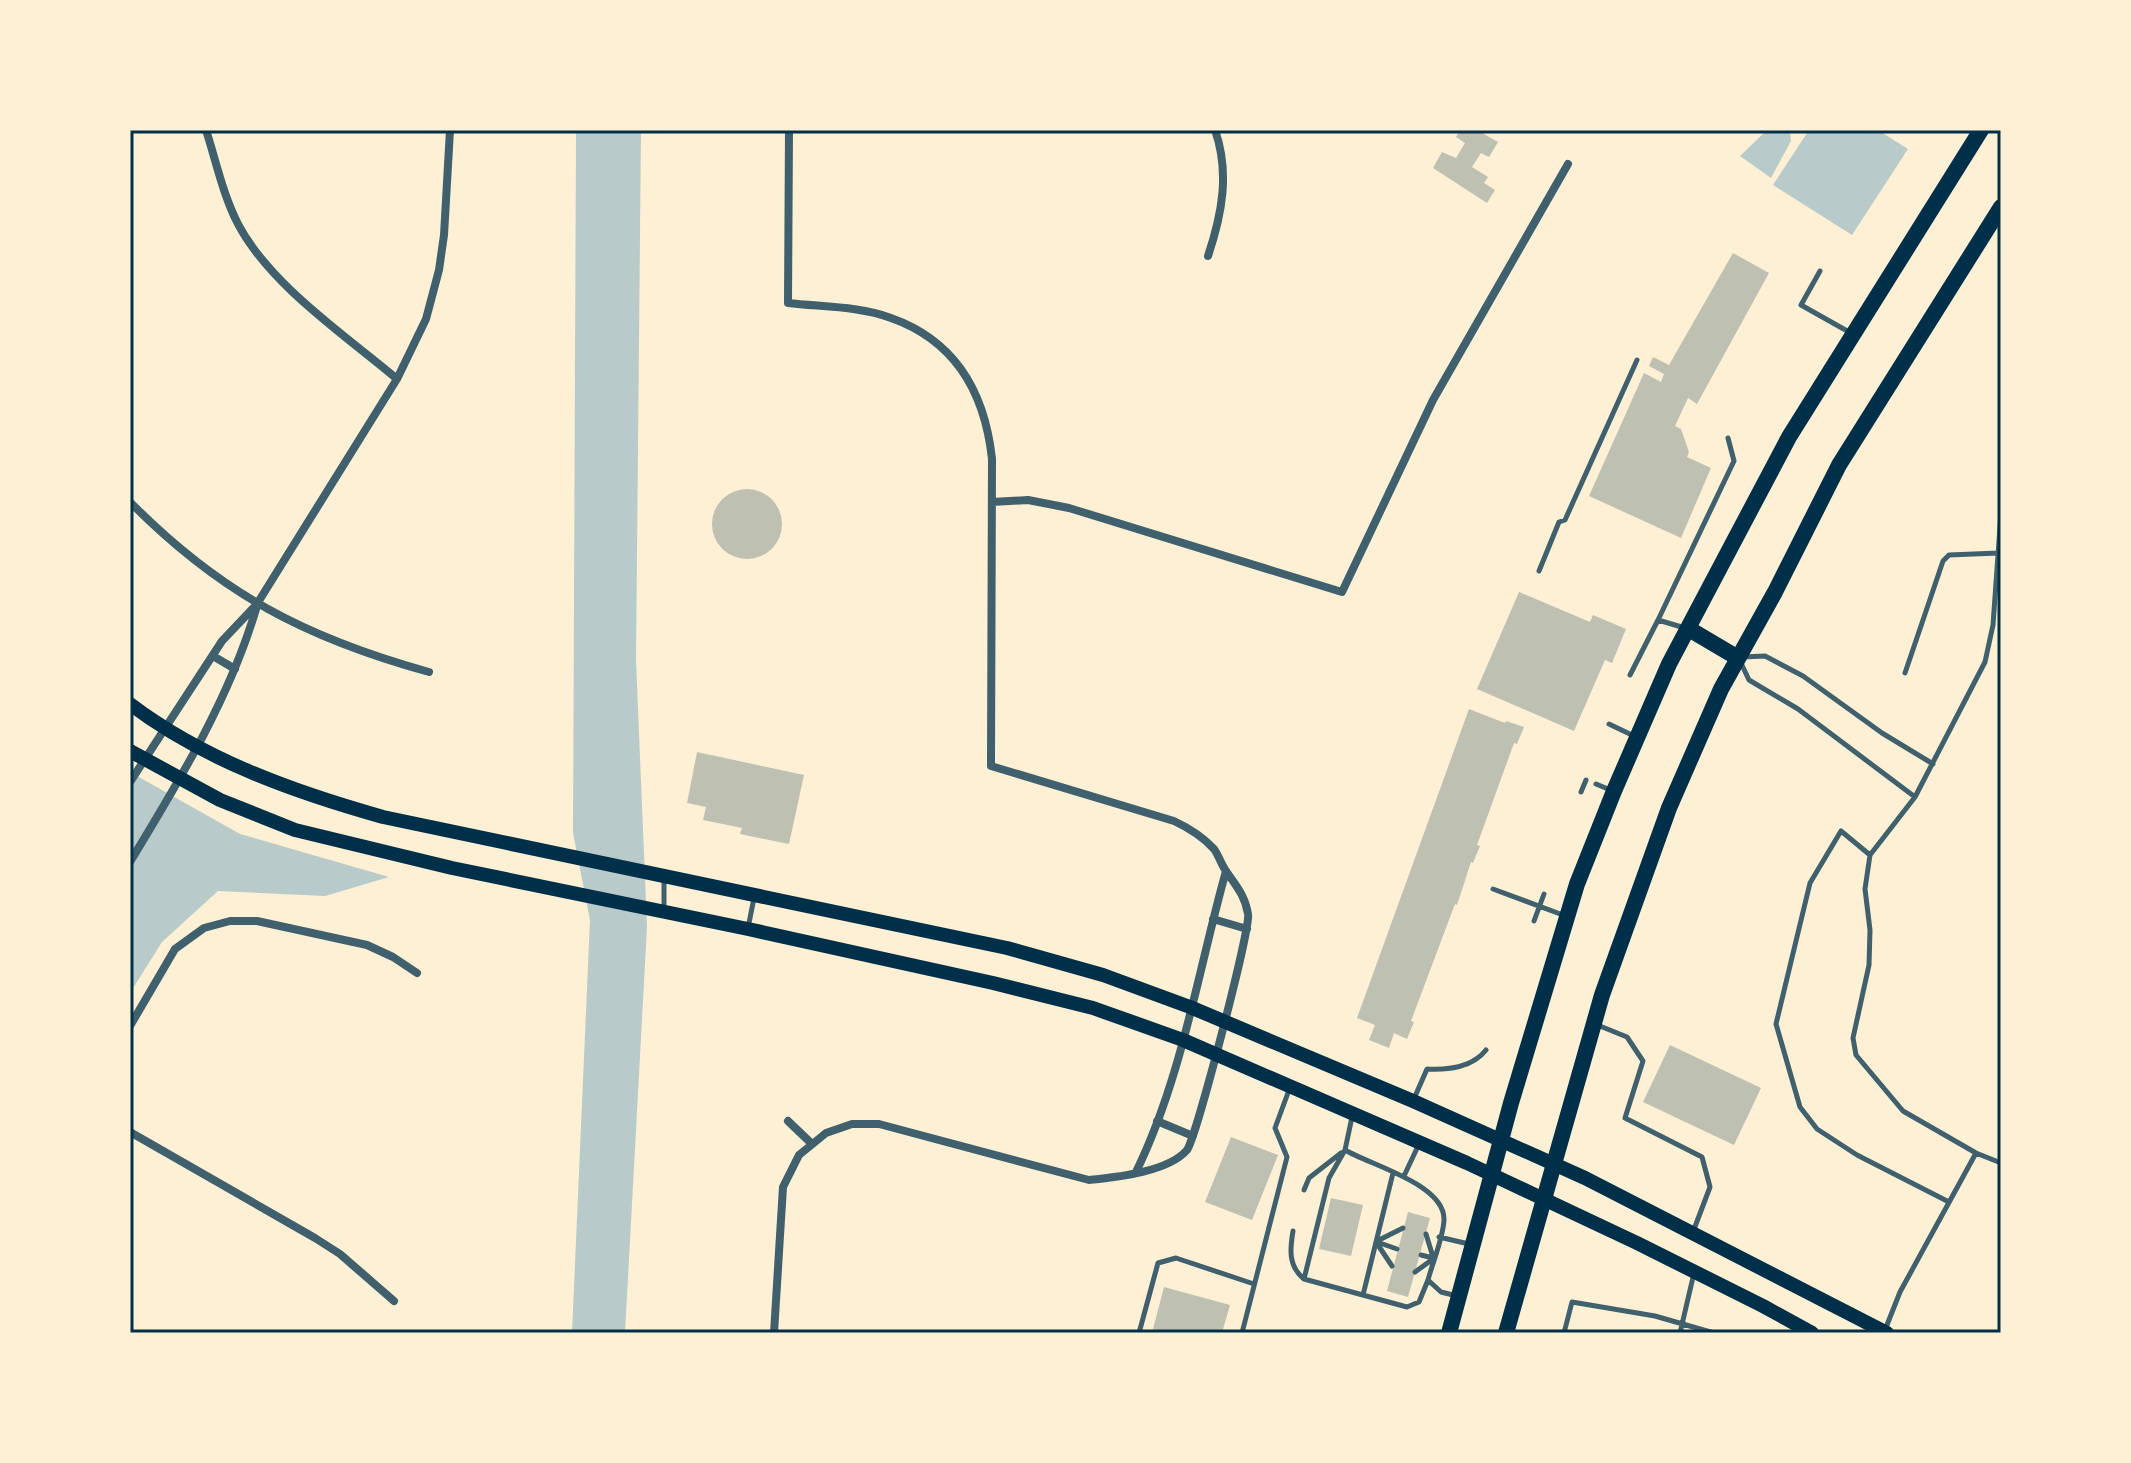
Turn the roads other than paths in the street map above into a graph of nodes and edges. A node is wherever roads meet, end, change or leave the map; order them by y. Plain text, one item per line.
1 (206, 130) edge
2 (450, 130) edge
3 (789, 130) edge
4 (1215, 130) edge
5 (1981, 130) edge
6 (1568, 164) dead end
7 (2001, 207) edge
8 (1208, 256) dead end
9 (1820, 271) dead end
10 (1853, 334) junction
11 (1637, 360) dead end
12 (397, 379) junction
13 (1728, 438) dead end
14 (130, 502) edge
15 (992, 502) junction
16 (2001, 513) edge
17 (1998, 553) junction
18 (1539, 571) dead end
19 (257, 604) junction
20 (1658, 620) junction
21 (1689, 629) junction
22 (213, 656) junction
23 (1738, 658) junction
24 (235, 669) junction
25 (429, 672) dead end
26 (1905, 673) dead end
27 (1630, 675) dead end
28 (130, 704) edge
29 (1609, 724) dead end
30 (166, 727) junction
31 (1637, 737) junction
32 (199, 746) junction
33 (130, 751) edge
34 (146, 759) junction
35 (1933, 764) junction
36 (181, 779) junction
37 (1586, 780) dead end
38 (130, 782) edge
39 (1596, 784) dead end
40 (1614, 791) junction
41 (1581, 792) dead end
42 (1915, 797) junction
43 (1870, 855) junction
44 (130, 862) edge
45 (1226, 871) junction
46 (664, 876) junction
47 (1493, 889) dead end
48 (755, 894) junction
49 (1544, 894) dead end
50 (1540, 907) junction
51 (664, 912) junction
52 (1567, 917) junction
53 (1213, 919) junction
54 (1534, 921) dead end
55 (748, 929) junction
56 (1247, 929) junction
57 (417, 973) dead end
58 (1190, 1007) junction
59 (1226, 1020) junction
60 (1594, 1023) junction
61 (130, 1026) edge
62 (1183, 1040) junction
63 (1486, 1050) dead end
64 (1217, 1054) junction
65 (1290, 1085) junction
66 (1413, 1101) junction
67 (1353, 1112) junction
68 (788, 1121) dead end
69 (1157, 1121) junction
70 (130, 1132) edge
71 (1193, 1136) junction
72 (1501, 1141) junction
73 (1420, 1142) junction
74 (812, 1144) junction
75 (1345, 1150) junction
76 (1976, 1153) junction
77 (2001, 1163) edge
78 (1553, 1164) junction
79 (1136, 1172) junction
80 (1393, 1173) junction
81 (1492, 1175) junction
82 (1404, 1176) junction
83 (1304, 1190) dead end
84 (1543, 1199) junction
85 (1949, 1202) junction
86 (1403, 1228) dead end
87 (1293, 1231) dead end
88 (1693, 1232) junction
89 (1426, 1234) dead end
90 (1439, 1237) junction
91 (1376, 1242) junction
92 (1473, 1245) junction
93 (1397, 1249) dead end
94 (1421, 1255) dead end
95 (1434, 1258) junction
96 (1392, 1266) dead end
97 (1415, 1272) dead end
98 (1694, 1272) junction
99 (1304, 1279) junction
100 (1428, 1280) junction
101 (1254, 1284) junction
102 (1363, 1295) junction
103 (1459, 1297) junction
104 (394, 1301) dead end
105 (1682, 1323) junction
106 (774, 1333) edge
107 (1139, 1333) edge
108 (1242, 1333) edge
109 (1449, 1333) edge
110 (1506, 1333) edge
111 (1564, 1333) edge
112 (1680, 1333) edge
113 (1714, 1333) edge
114 (1812, 1333) edge
115 (1885, 1333) edge

1 - 12 street
2 - 12 street
3 - 15 street
4 - 8 street
5 - 10 main road
6 - 15 street
7 - 23 main road
9 - 10 lane
10 - 21 main road
11 - 18 lane
12 - 19 street
13 - 20 lane
14 - 19 street
15 - 45 street
16 - 17 lane
17 - 26 lane
17 - 35 lane
19 - 22 street
19 - 24 street
19 - 25 street
20 - 21 lane
20 - 27 lane
21 - 23 main road
21 - 31 main road
22 - 24 street
22 - 30 street
23 - 35 lane
23 - 42 lane
23 - 60 main road
24 - 32 street
28 - 30 main road
29 - 31 lane
30 - 32 main road
30 - 34 street
31 - 40 main road
32 - 36 street
32 - 46 main road
33 - 34 main road
34 - 36 main road
34 - 38 street
35 - 42 lane
36 - 44 street
36 - 51 main road
37 - 41 lane
39 - 40 lane
40 - 52 main road
42 - 43 lane
43 - 76 lane
43 - 85 lane
45 - 53 street
45 - 56 street
46 - 48 main road
46 - 51 lane
47 - 50 lane
48 - 55 lane
48 - 58 main road
49 - 50 lane
50 - 52 lane
50 - 54 lane
51 - 55 main road
52 - 72 main road
53 - 56 street
53 - 58 street
55 - 62 main road
56 - 59 street
57 - 61 street
58 - 59 main road
58 - 62 street
59 - 64 street
59 - 66 main road
60 - 78 main road
60 - 88 lane
62 - 64 main road
62 - 69 street
63 - 66 lane
64 - 65 main road
64 - 71 street
65 - 67 main road
65 - 101 lane
66 - 72 main road
67 - 73 main road
67 - 75 lane
68 - 74 street
69 - 71 street
69 - 79 street
70 - 104 street
71 - 79 street
72 - 78 main road
72 - 81 main road
73 - 81 main road
73 - 82 lane
74 - 79 street
74 - 106 street
75 - 80 lane
75 - 83 lane
75 - 99 lane
76 - 77 lane
76 - 85 lane
78 - 84 main road
78 - 88 main road
80 - 82 lane
80 - 91 lane
81 - 84 main road
81 - 92 main road
82 - 90 lane
84 - 98 main road
84 - 110 main road
85 - 115 lane
86 - 91 lane
87 - 99 lane
88 - 115 main road
89 - 95 lane
90 - 92 lane
90 - 95 lane
91 - 93 lane
91 - 96 lane
91 - 102 lane
92 - 103 main road
94 - 95 lane
95 - 97 lane
95 - 100 lane
98 - 105 lane
98 - 114 main road
99 - 102 lane
100 - 102 lane
100 - 103 lane
101 - 107 lane
101 - 108 lane
103 - 109 main road
105 - 111 lane
105 - 112 lane
105 - 113 lane

